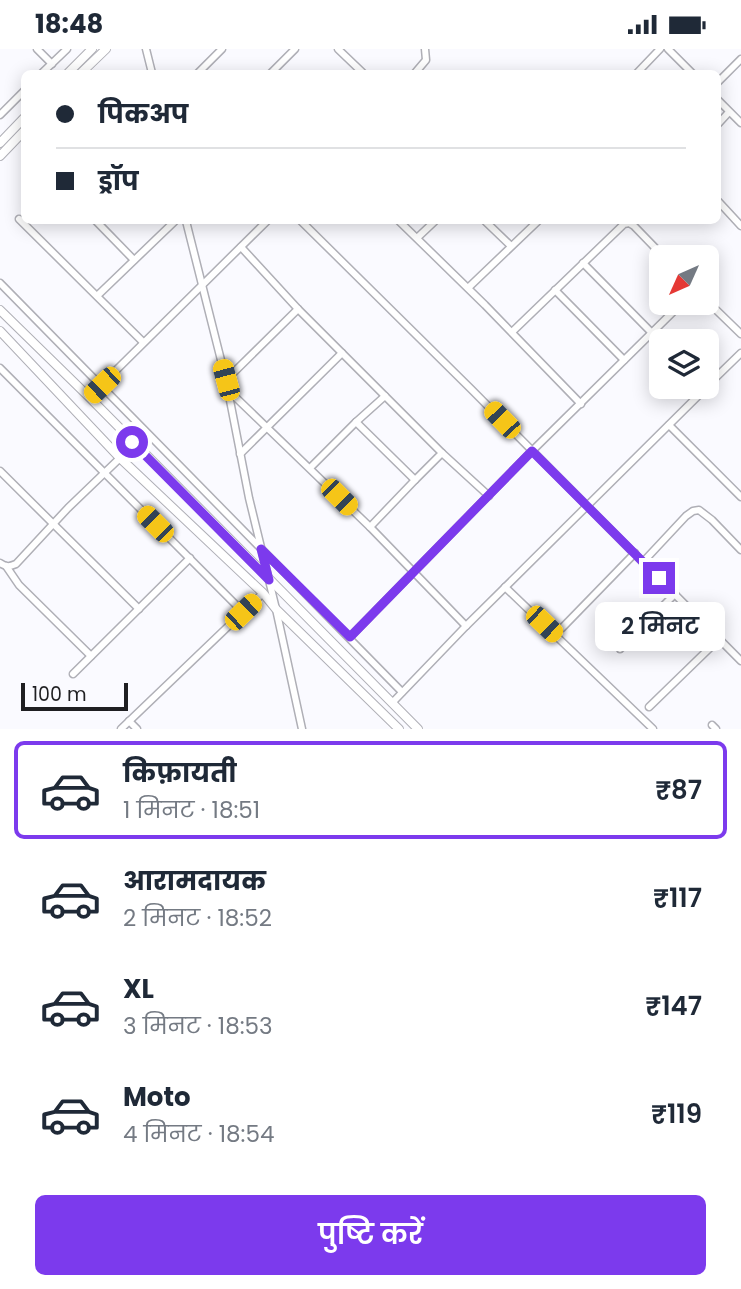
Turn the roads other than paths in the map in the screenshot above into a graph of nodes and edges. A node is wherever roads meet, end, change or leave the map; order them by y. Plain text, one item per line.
1 (37, 49) edge
2 (67, 49) edge
3 (92, 49) edge
4 (106, 49) edge
5 (146, 49) edge
6 (222, 49) edge
7 (295, 49) edge
8 (338, 49) edge
9 (425, 49) edge
10 (660, 49) edge
11 (668, 49) edge
12 (741, 59) edge
13 (52, 64) junction
14 (45, 70) edge
15 (71, 70) edge
16 (84, 70) edge
17 (151, 70) edge
18 (201, 70) edge
19 (274, 70) edge
20 (360, 70) edge
21 (418, 70) edge
22 (641, 70) edge
23 (689, 70) edge
24 (721, 79) edge
25 (21, 94) edge
26 (721, 103) edge
27 (730, 112) junction
28 (0, 115) edge
29 (21, 121) edge
30 (721, 121) edge
31 (741, 123) edge
32 (21, 134) edge
33 (0, 143) edge
34 (0, 156) edge
35 (721, 204) edge
36 (24, 224) edge
37 (99, 224) edge
38 (168, 224) edge
39 (187, 224) edge
40 (264, 224) edge
41 (304, 224) edge
42 (402, 224) edge
43 (432, 224) edge
44 (488, 224) edge
45 (535, 224) edge
46 (616, 224) edge
47 (624, 224) edge
48 (632, 224) edge
49 (741, 226) edge
50 (620, 227) junction
51 (417, 238) junction
52 (652, 245) edge
53 (511, 246) junction
54 (241, 247) junction
55 (134, 260) junction
56 (583, 263) junction
57 (0, 283) edge
58 (202, 286) junction
59 (468, 288) junction
60 (555, 290) junction
61 (97, 296) junction
62 (298, 309) junction
63 (0, 310) edge
64 (719, 313) edge
65 (669, 315) edge
66 (654, 329) edge
67 (649, 330) edge
68 (0, 331) edge
69 (512, 333) junction
70 (649, 334) edge
71 (741, 334) edge
72 (144, 342) junction
73 (342, 353) junction
74 (741, 353) edge
75 (624, 360) junction
76 (0, 368) edge
77 (719, 375) edge
78 (226, 380) junction
79 (102, 385) junction
80 (228, 389) junction
81 (385, 396) junction
82 (89, 397) junction
83 (695, 399) edge
84 (581, 404) junction
85 (356, 422) junction
86 (669, 425) junction
87 (267, 427) junction
88 (532, 451) junction
89 (442, 453) junction
90 (240, 454) junction
91 (120, 458) junction
92 (310, 468) junction
93 (0, 471) edge
94 (103, 472) junction
95 (415, 480) junction
96 (489, 496) junction
97 (741, 497) edge
98 (588, 506) junction
99 (53, 524) junction
100 (370, 527) junction
101 (261, 549) junction
102 (741, 550) edge
103 (635, 554) junction
104 (190, 558) junction
105 (643, 562) junction
106 (3, 565) edge
107 (414, 571) junction
108 (269, 580) junction
109 (505, 587) junction
110 (263, 593) junction
111 (675, 594) junction
112 (139, 609) junction
113 (276, 610) junction
114 (243, 612) junction
115 (466, 626) junction
116 (562, 628) dead end
117 (350, 637) junction
118 (719, 639) junction
119 (620, 649) dead end
120 (91, 656) junction
121 (741, 661) edge
122 (73, 674) dead end
123 (402, 692) junction
124 (392, 703) junction
125 (649, 707) dead end
126 (129, 721) junction
127 (121, 729) edge
128 (137, 729) edge
129 (302, 729) edge
130 (400, 729) edge
131 (418, 729) edge
132 (653, 729) edge

1 - 13 street
2 - 13 street
3 - 15 street
4 - 16 street
5 - 17 street
6 - 18 street
7 - 19 street
8 - 20 street
9 - 21 street
10 - 22 street
11 - 23 street
12 - 24 street
13 - 14 street
25 - 28 street
26 - 27 street
27 - 30 street
27 - 31 street
29 - 33 street
32 - 34 street
35 - 49 street
36 - 61 street
37 - 55 street
38 - 55 street
39 - 58 street
40 - 54 street
41 - 88 street
42 - 51 street
43 - 51 street
44 - 53 street
45 - 53 street
46 - 50 street
47 - 50 street
48 - 52 street
50 - 56 street
51 - 59 street
53 - 59 street
54 - 58 street
54 - 62 street
55 - 61 street
56 - 60 street
56 - 67 street
57 - 79 street
58 - 72 street
58 - 78 street
59 - 69 street
60 - 69 street
60 - 75 street
61 - 72 street
62 - 73 street
62 - 78 street
63 - 82 street
64 - 71 street
65 - 66 street
68 - 91 street
69 - 84 street
70 - 75 street
72 - 79 street
73 - 81 street
73 - 87 street
74 - 77 street
75 - 84 street
76 - 94 street
78 - 80 street
79 - 82 street
79 - 101 street
80 - 87 street
80 - 90 street
81 - 85 street
81 - 89 street
82 - 108 street
83 - 86 street
84 - 88 street
85 - 92 street
85 - 95 street
86 - 97 street
86 - 98 street
87 - 90 street
87 - 92 street
88 - 96 street
88 - 98 street
89 - 95 street
89 - 96 street
90 - 101 street
91 - 94 street
91 - 110 street
92 - 100 street
93 - 99 street
94 - 99 street
94 - 104 street
95 - 100 street
96 - 107 street
98 - 103 street
98 - 109 street
99 - 106 street
99 - 112 street
100 - 107 street
101 - 108 street
101 - 117 street
102 - 105 street
103 - 105 street
103 - 116 street
104 - 112 street
104 - 114 street
105 - 111 street
106 - 120 street
107 - 115 street
107 - 117 street
108 - 113 street
108 - 124 street
109 - 115 street
109 - 132 street
110 - 113 street
110 - 114 street
111 - 118 street
111 - 119 street
112 - 120 street
113 - 129 street
113 - 130 street
114 - 126 street
115 - 123 street
117 - 123 street
118 - 121 street
118 - 125 street
120 - 122 street
123 - 124 street
124 - 131 street
126 - 127 street
126 - 128 street

